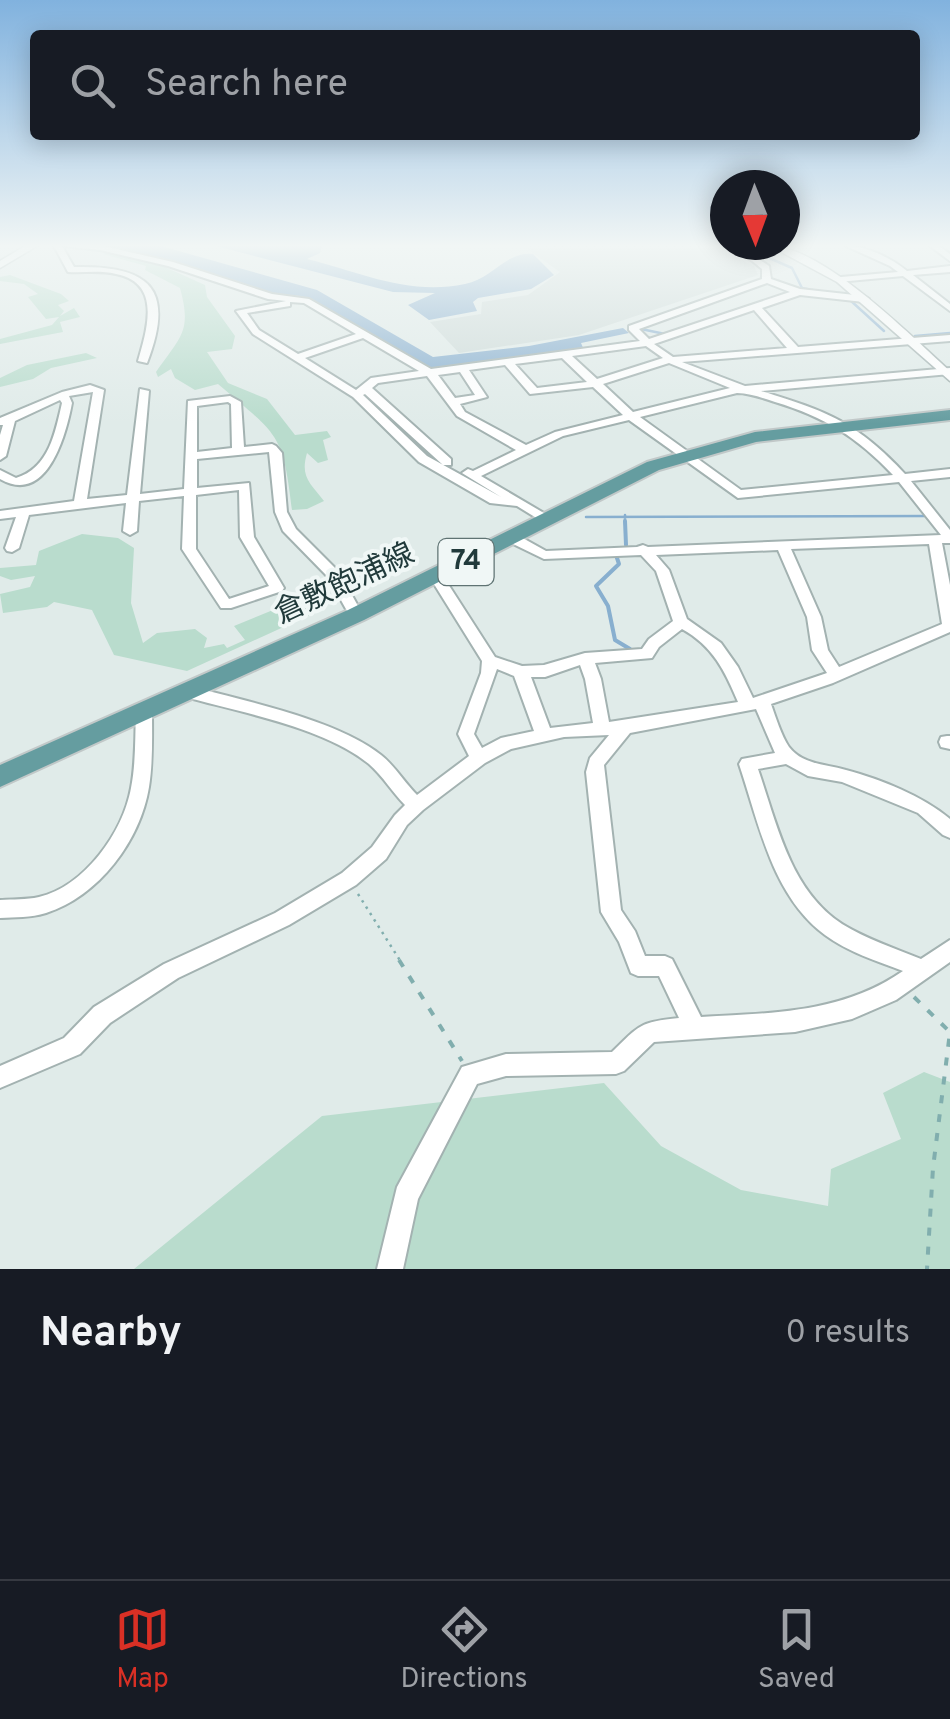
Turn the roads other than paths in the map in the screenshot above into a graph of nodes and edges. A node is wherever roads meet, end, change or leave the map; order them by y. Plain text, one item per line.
1 (154, 305) edge
2 (281, 305) edge
3 (313, 305) edge
4 (699, 305) edge
5 (760, 305) edge
6 (871, 305) edge
7 (756, 307) junction
8 (363, 335) junction
9 (950, 338) edge
10 (909, 340) junction
11 (647, 344) junction
12 (794, 350) junction
13 (566, 356) junction
14 (299, 357) junction
15 (668, 360) junction
16 (143, 361) dead end
17 (509, 363) junction
18 (463, 369) junction
19 (429, 372) junction
20 (948, 373) edge
21 (593, 384) junction
22 (745, 388) junction
23 (144, 391) dead end
24 (361, 391) junction
25 (63, 396) junction
26 (452, 402) junction
27 (628, 414) junction
28 (950, 415) edge
29 (5, 421) edge
30 (843, 425) junction
31 (238, 450) junction
32 (525, 450) junction
33 (684, 454) junction
34 (0, 456) edge
35 (191, 456) junction
36 (950, 473) edge
37 (0, 474) edge
38 (472, 475) junction
39 (902, 478) junction
40 (188, 491) junction
41 (134, 497) junction
42 (520, 503) junction
43 (80, 504) junction
44 (23, 514) junction
45 (0, 515) edge
46 (548, 520) junction
47 (130, 530) dead end
48 (514, 538) junction
49 (945, 539) edge
50 (782, 544) junction
51 (12, 548) dead end
52 (643, 549) junction
53 (436, 576) junction
54 (356, 615) junction
55 (681, 622) junction
56 (950, 626) edge
57 (585, 658) junction
58 (490, 661) junction
59 (521, 672) junction
60 (836, 675) junction
61 (185, 691) junction
62 (754, 704) junction
63 (144, 710) junction
64 (602, 728) junction
65 (625, 728) junction
66 (544, 735) junction
67 (789, 756) junction
68 (479, 758) junction
69 (0, 776) edge
70 (417, 804) junction
71 (950, 830) edge
72 (0, 909) edge
73 (950, 950) edge
74 (921, 969) junction
75 (696, 1028) junction
76 (0, 1078) edge
77 (390, 1269) edge

1 - 16 street
2 - 14 street
3 - 8 street
4 - 11 street
5 - 7 street
6 - 10 street
7 - 11 street
7 - 12 street
8 - 14 street
8 - 19 street
9 - 10 street
10 - 12 street
10 - 20 street
11 - 13 street
11 - 15 street
12 - 15 street
13 - 17 street
13 - 21 street
14 - 24 street
15 - 21 street
15 - 22 street
17 - 18 street
17 - 21 street
18 - 19 street
18 - 26 street
19 - 24 street
19 - 26 street
20 - 22 street
21 - 27 street
22 - 27 street
22 - 30 street
23 - 41 street
24 - 38 street
24 - 42 street
25 - 29 street
25 - 37 street
25 - 43 street
26 - 32 street
27 - 32 street
27 - 33 street
28 - 30 main road, 倉敷飽浦線 / 74
29 - 34 street
30 - 33 main road, 倉敷飽浦線 / 74
30 - 39 street
31 - 35 street
31 - 35 street
31 - 54 street
32 - 38 street
33 - 39 street
33 - 46 main road, 倉敷飽浦線 / 74
35 - 40 street
36 - 39 street
38 - 42 street
39 - 49 street
40 - 40 street
40 - 41 street
41 - 43 street
41 - 47 street
42 - 46 street
43 - 44 street
44 - 45 street
44 - 51 street
46 - 48 main road, 倉敷飽浦線 / 74
48 - 52 street
48 - 53 main road, 倉敷飽浦線 / 74
49 - 50 street
49 - 56 street
50 - 52 street
50 - 60 street
52 - 55 street
53 - 54 main road, 倉敷飽浦線 / 74
53 - 58 street
54 - 61 main road, 倉敷飽浦線 / 74
55 - 57 street
55 - 62 street
56 - 60 street
57 - 59 street
57 - 64 street
58 - 59 street
58 - 68 street
59 - 66 street
60 - 62 street
61 - 63 main road, 倉敷飽浦線 / 74
61 - 70 street
62 - 65 street
62 - 67 street
63 - 69 main road, 倉敷飽浦線 / 74
63 - 72 street
64 - 65 street
64 - 66 street
65 - 75 street
66 - 68 street
67 - 71 street
67 - 74 street
68 - 70 street
70 - 76 street
73 - 74 street
74 - 75 street
75 - 77 street

